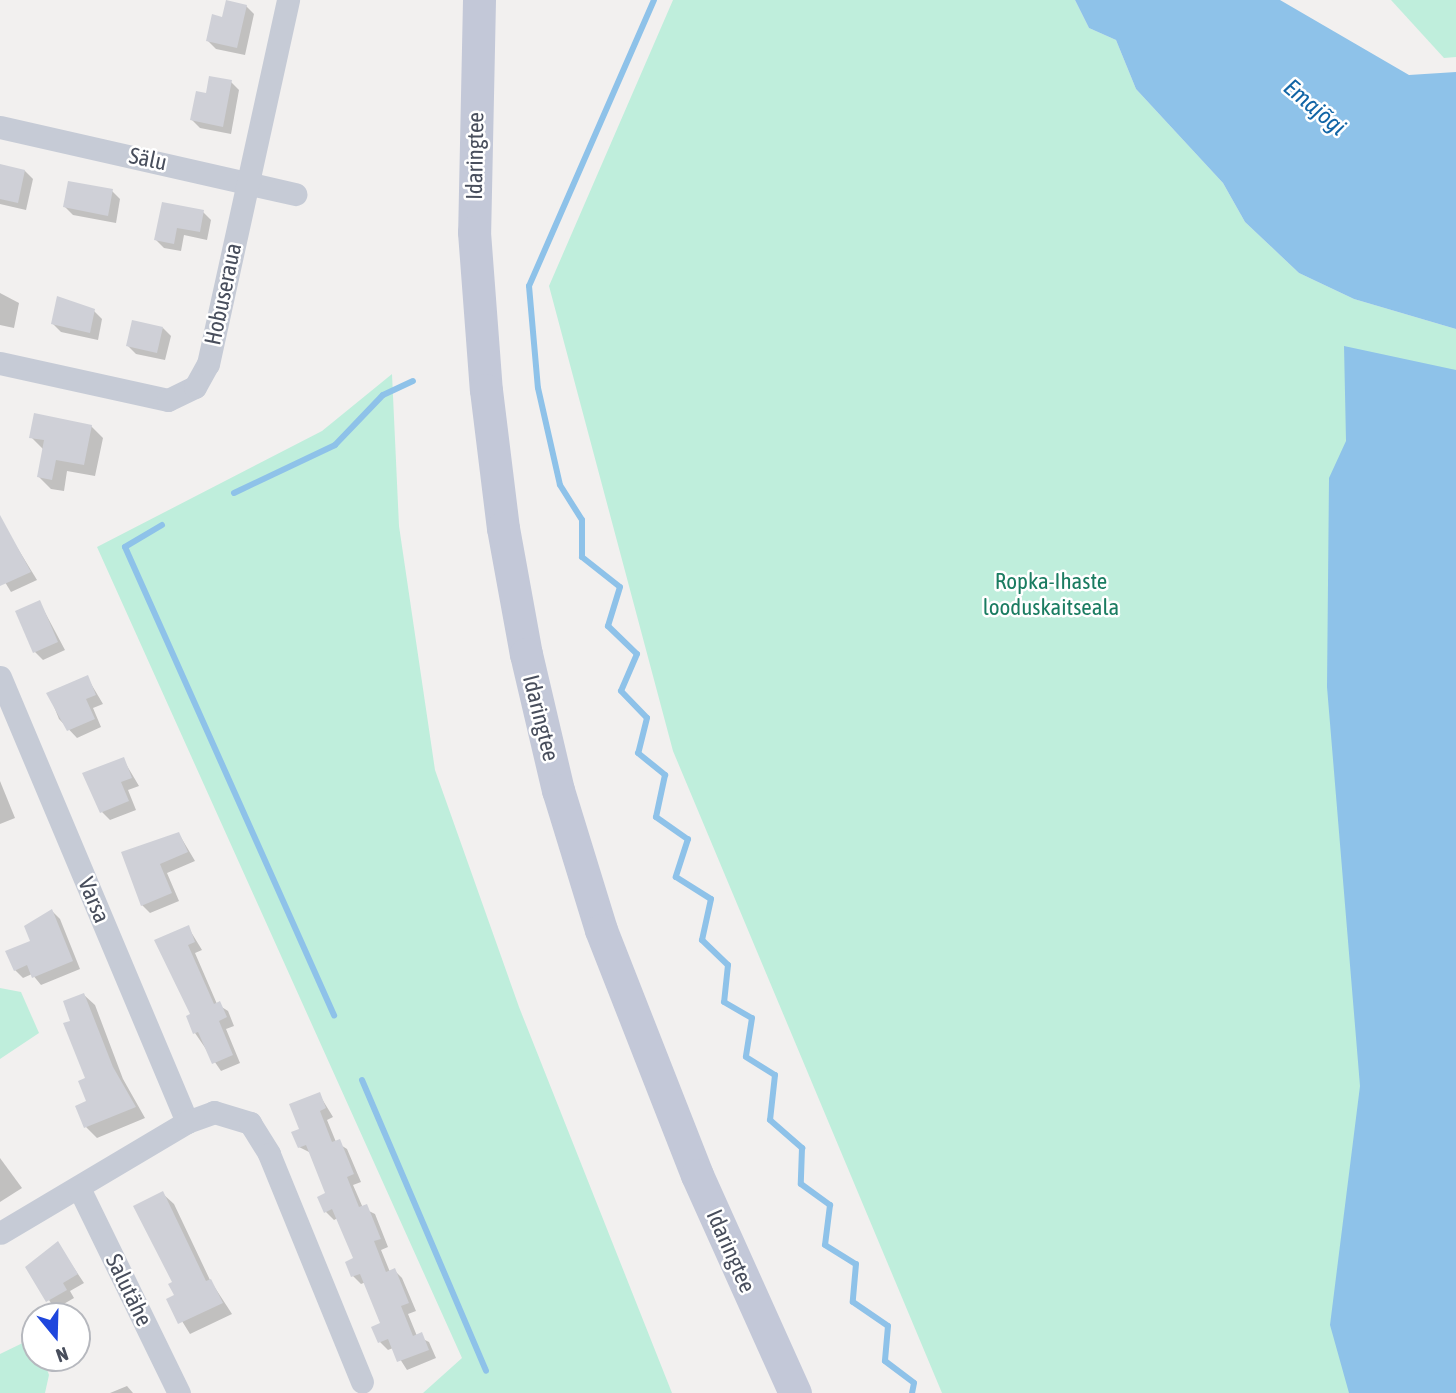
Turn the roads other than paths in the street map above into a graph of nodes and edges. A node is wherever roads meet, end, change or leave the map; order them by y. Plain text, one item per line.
1 (288, 0) edge
2 (480, 0) edge
3 (0, 127) edge
4 (248, 181) junction
5 (295, 194) dead end
6 (0, 363) edge
7 (0, 677) edge
8 (187, 1122) junction
9 (79, 1188) junction
10 (0, 1233) edge
11 (362, 1382) dead end
12 (179, 1393) edge
13 (795, 1393) edge

1 - 4 street, Hobuseraua
2 - 13 main road, Idaringtee
3 - 4 street, Sälu
4 - 5 street, Sälu
4 - 6 street, Hobuseraua
7 - 8 street, Varsa
8 - 9 street
8 - 11 street
9 - 10 street
9 - 12 street, Salutähe

